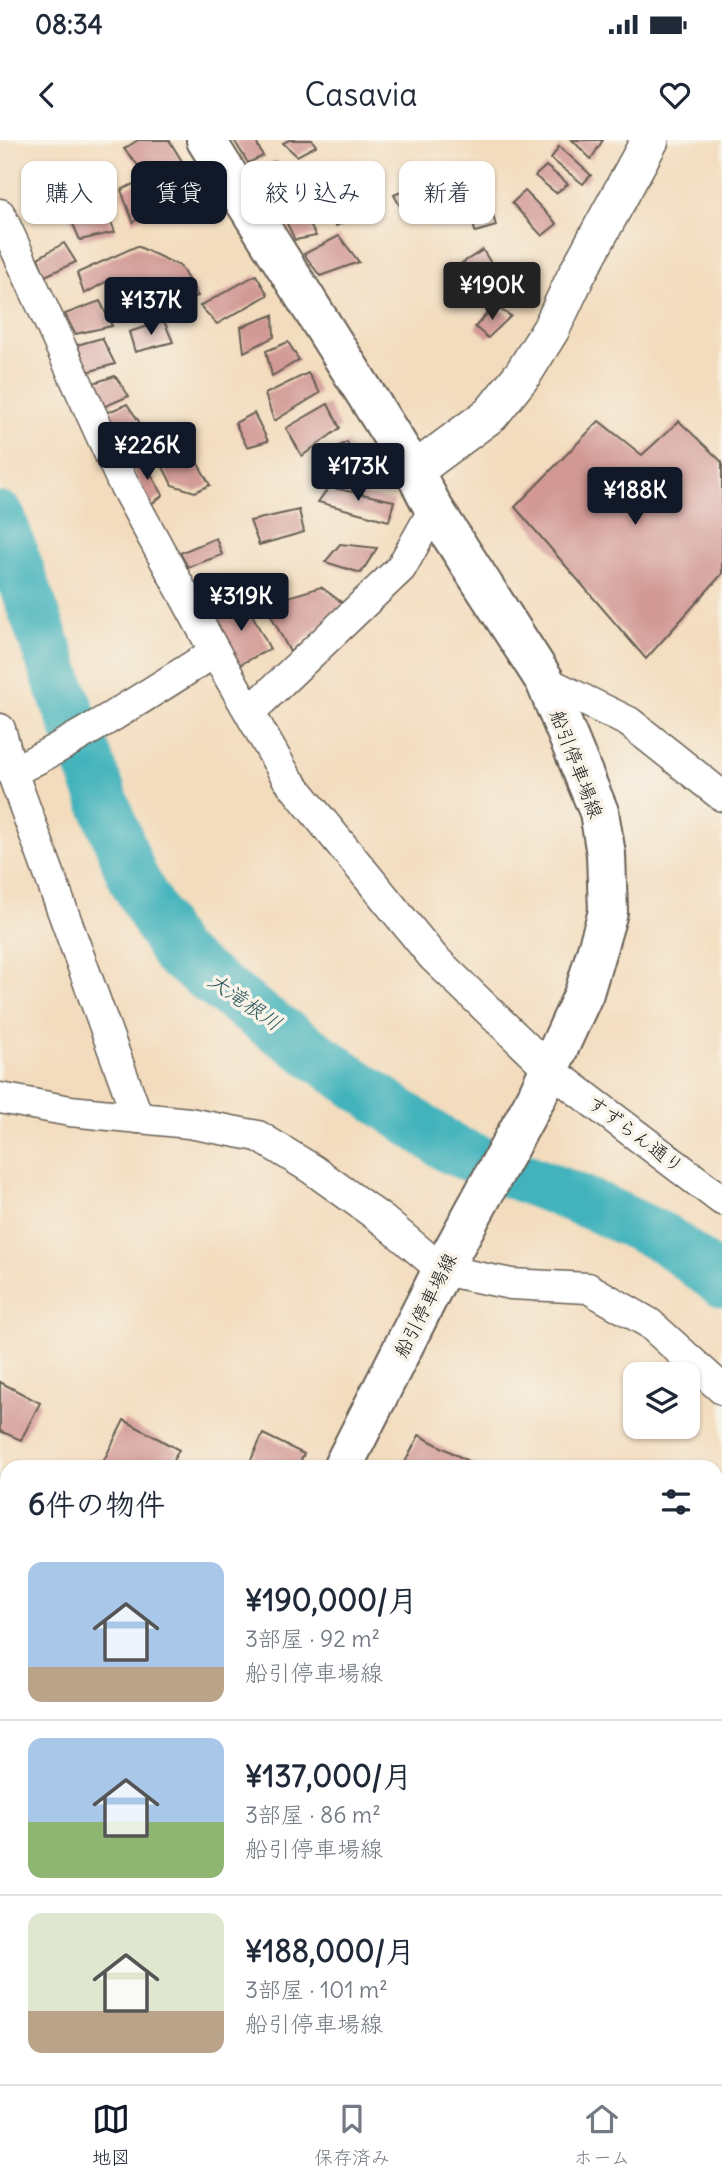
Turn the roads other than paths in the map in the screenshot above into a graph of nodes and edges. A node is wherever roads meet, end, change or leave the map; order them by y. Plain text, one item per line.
1 (206, 140) edge
2 (650, 140) edge
3 (0, 214) edge
4 (414, 471) junction
5 (435, 509) junction
6 (215, 652) junction
7 (545, 681) junction
8 (250, 712) junction
9 (0, 729) edge
10 (12, 772) junction
11 (722, 796) edge
12 (543, 1082) junction
13 (0, 1098) edge
14 (138, 1118) junction
15 (722, 1200) edge
16 (451, 1254) junction
17 (722, 1389) edge
18 (346, 1460) edge

1 - 4 main road, 船引停車場線
2 - 4 street
3 - 6 street, すずらん通り
4 - 5 main road, 船引停車場線
5 - 7 main road, 船引停車場線
5 - 8 street
6 - 8 street, すずらん通り
6 - 10 street
7 - 11 street
7 - 12 main road, 船引停車場線
8 - 12 street, すずらん通り
9 - 10 street
10 - 14 street
12 - 15 street, すずらん通り
12 - 16 main road, 船引停車場線
13 - 14 street
14 - 16 street
16 - 17 street
16 - 18 main road, 船引停車場線

